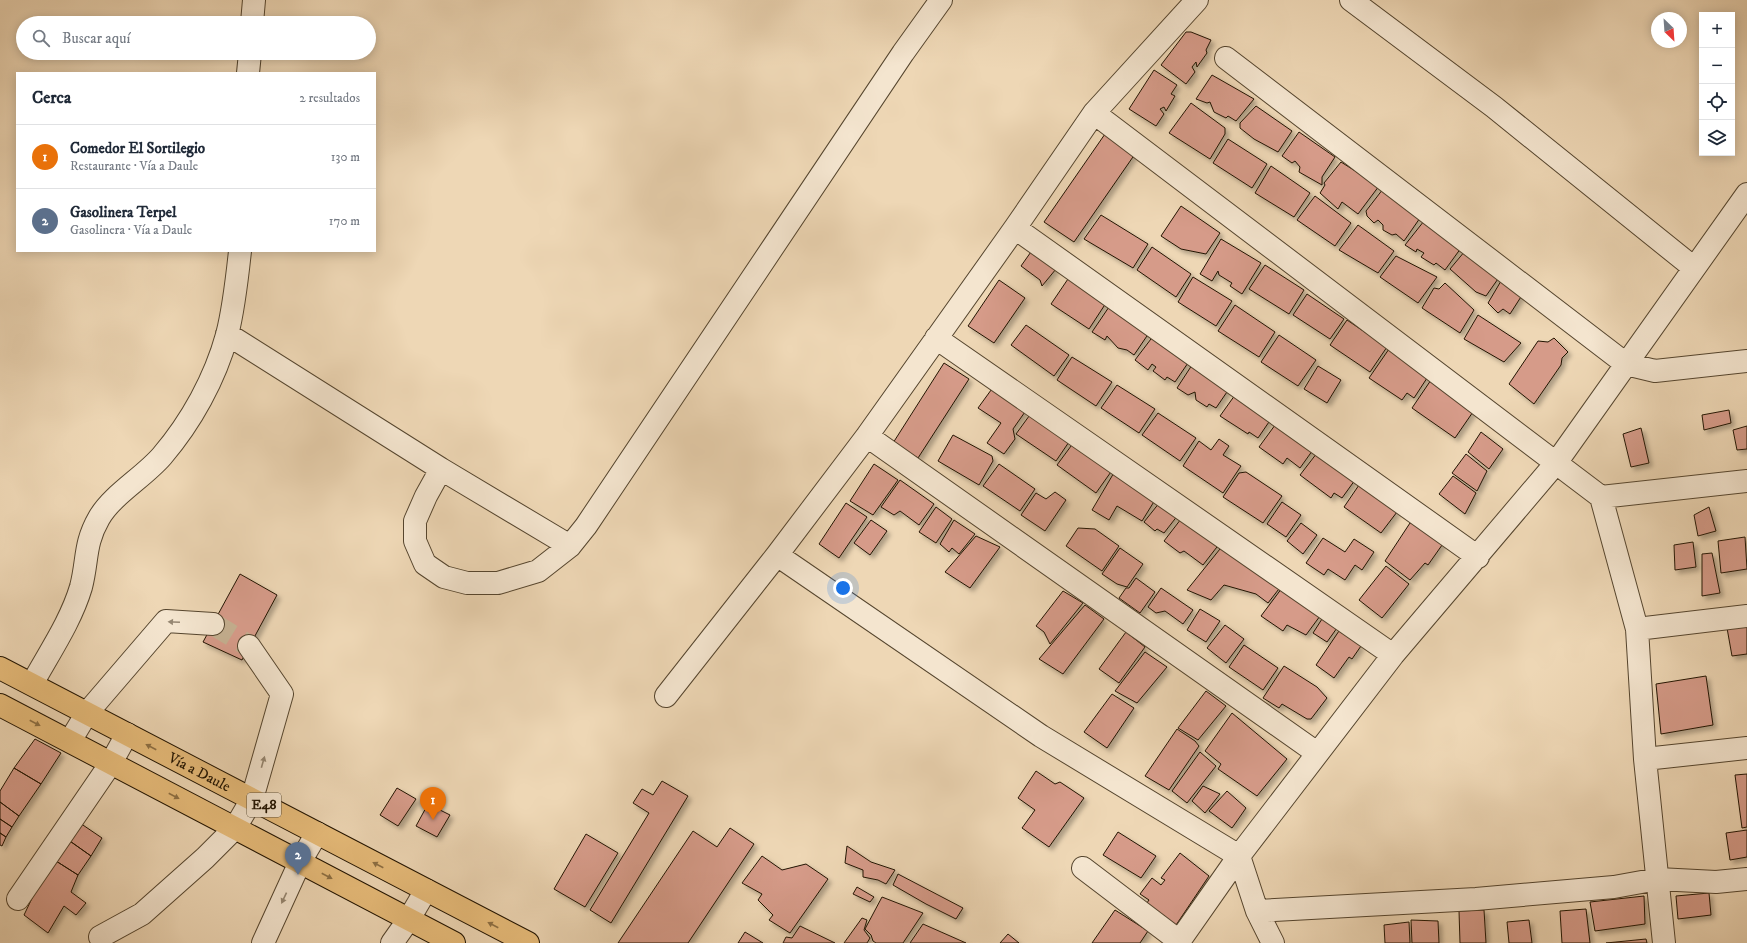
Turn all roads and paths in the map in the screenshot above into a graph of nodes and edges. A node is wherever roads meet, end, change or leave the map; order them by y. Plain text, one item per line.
1 (254, 0) edge
2 (941, 0) edge
3 (1197, 0) edge
4 (1351, 0) edge
5 (253, 16) edge
6 (1226, 58) dead end
7 (249, 60) edge
8 (248, 72) edge
9 (1094, 113) junction
10 (1747, 194) edge
11 (1015, 228) junction
12 (240, 252) edge
13 (1694, 268) junction
14 (227, 334) junction
15 (936, 338) junction
16 (1747, 361) edge
17 (1626, 364) junction
18 (867, 436) junction
19 (1556, 463) junction
20 (441, 469) junction
21 (1747, 481) edge
22 (1601, 497) junction
23 (570, 546) junction
24 (777, 556) junction
25 (1478, 557) junction
26 (1747, 616) edge
27 (213, 624) tunnel mouth
28 (1637, 629) junction
29 (249, 646) tunnel mouth
30 (1393, 655) junction
31 (0, 668) edge
32 (32, 684) junction
33 (666, 696) dead end
34 (0, 705) edge
35 (87, 713) junction
36 (127, 734) junction
37 (70, 741) junction
38 (1747, 748) edge
39 (1317, 753) junction
40 (1645, 759) junction
41 (112, 763) junction
42 (252, 799) junction
43 (235, 828) junction
44 (317, 833) junction
45 (1239, 856) junction
46 (300, 862) junction
47 (1083, 868) dead end
48 (1658, 879) junction
49 (1747, 879) edge
50 (426, 890) junction
51 (18, 899) dead end
52 (1258, 911) junction
53 (409, 920) junction
54 (100, 937) dead end
55 (1179, 942) edge
56 (263, 943) edge
57 (392, 943) edge
58 (454, 943) edge
59 (528, 943) edge
60 (1273, 943) edge
61 (1664, 943) edge

1 - 5 street
2 - 23 street
3 - 9 street
4 - 13 street
6 - 17 street
7 - 8 street
9 - 11 street
9 - 19 street
10 - 13 street
11 - 15 street
11 - 25 street
12 - 14 street
13 - 17 street
14 - 20 street
14 - 32 street
15 - 18 street
15 - 30 street
16 - 17 street
17 - 19 street
18 - 24 street
18 - 39 street
19 - 22 street
19 - 25 street
20 - 23 street
20 - 23 street
21 - 22 street
22 - 28 street
24 - 33 street
24 - 45 street
25 - 30 street
26 - 28 street
27 -> 35 street
28 - 40 street
42 -> 29 street
30 - 39 street
31 - 32 highway, Vía a Daule / E48
32 - 35 highway, Vía a Daule / E48
34 -> 37 highway, E48
35 - 36 highway, Vía a Daule / E48
35 - 37 street
36 - 41 street
42 -> 36 highway, Vía a Daule / E48
37 - 41 highway, E48
38 - 40 street
39 - 45 street
40 - 48 street
41 -> 43 highway, E48
41 - 51 street
42 - 43 street
42 - 44 highway, Vía a Daule / E48
43 - 46 highway, E48
43 - 54 street
44 - 46 street
50 -> 44 highway, Vía a Daule / E48
45 - 52 street
45 - 55 street
46 -> 53 highway, E48
46 -> 56 street
47 - 55 street
48 - 49 street
48 - 52 street
48 - 61 street
50 - 53 street
59 -> 50 highway, Vía a Daule / E48
52 - 60 street
53 - 57 street
53 - 58 highway, E48

